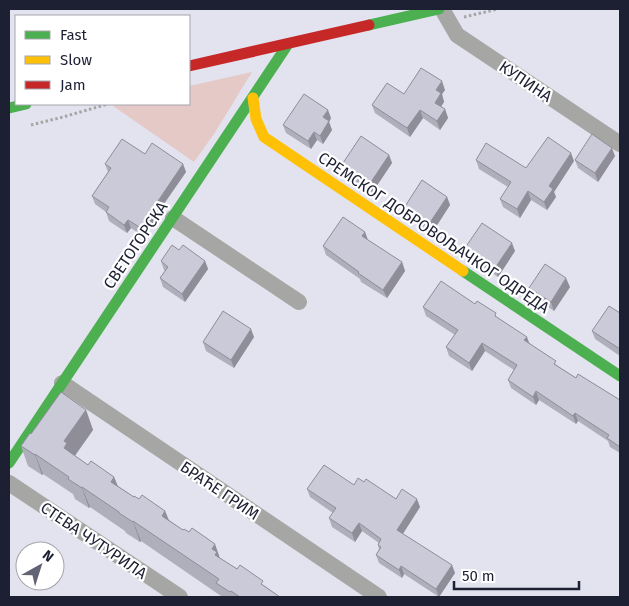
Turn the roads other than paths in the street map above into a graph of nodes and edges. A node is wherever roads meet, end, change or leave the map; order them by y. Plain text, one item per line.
1 (441, 9) edge
2 (288, 44) junction
3 (190, 66) edge
4 (253, 98) junction
5 (22, 105) edge
6 (9, 108) edge
7 (620, 144) edge
8 (173, 218) junction
9 (299, 302) dead end
10 (620, 376) edge
11 (62, 383) junction
12 (9, 463) edge
13 (9, 483) edge
14 (180, 597) edge
15 (379, 597) edge

1 - 2 street
1 - 7 street, КУПИНА
2 - 3 street
2 - 4 street, СВЕТОГОРСКА
4 - 8 street, СВЕТОГОРСКА
4 - 10 street, СРЕМСКОГ ДОБРОВОЉАЧКОГ ОДРЕДА
5 - 6 street
8 - 9 street
8 - 11 street, СВЕТОГОРСКА
11 - 12 street, СВЕТОГОРСКА
11 - 15 street, БРАЋЕ ГРИМ
13 - 14 street, СТЕВА ЧУТУРИЛА

